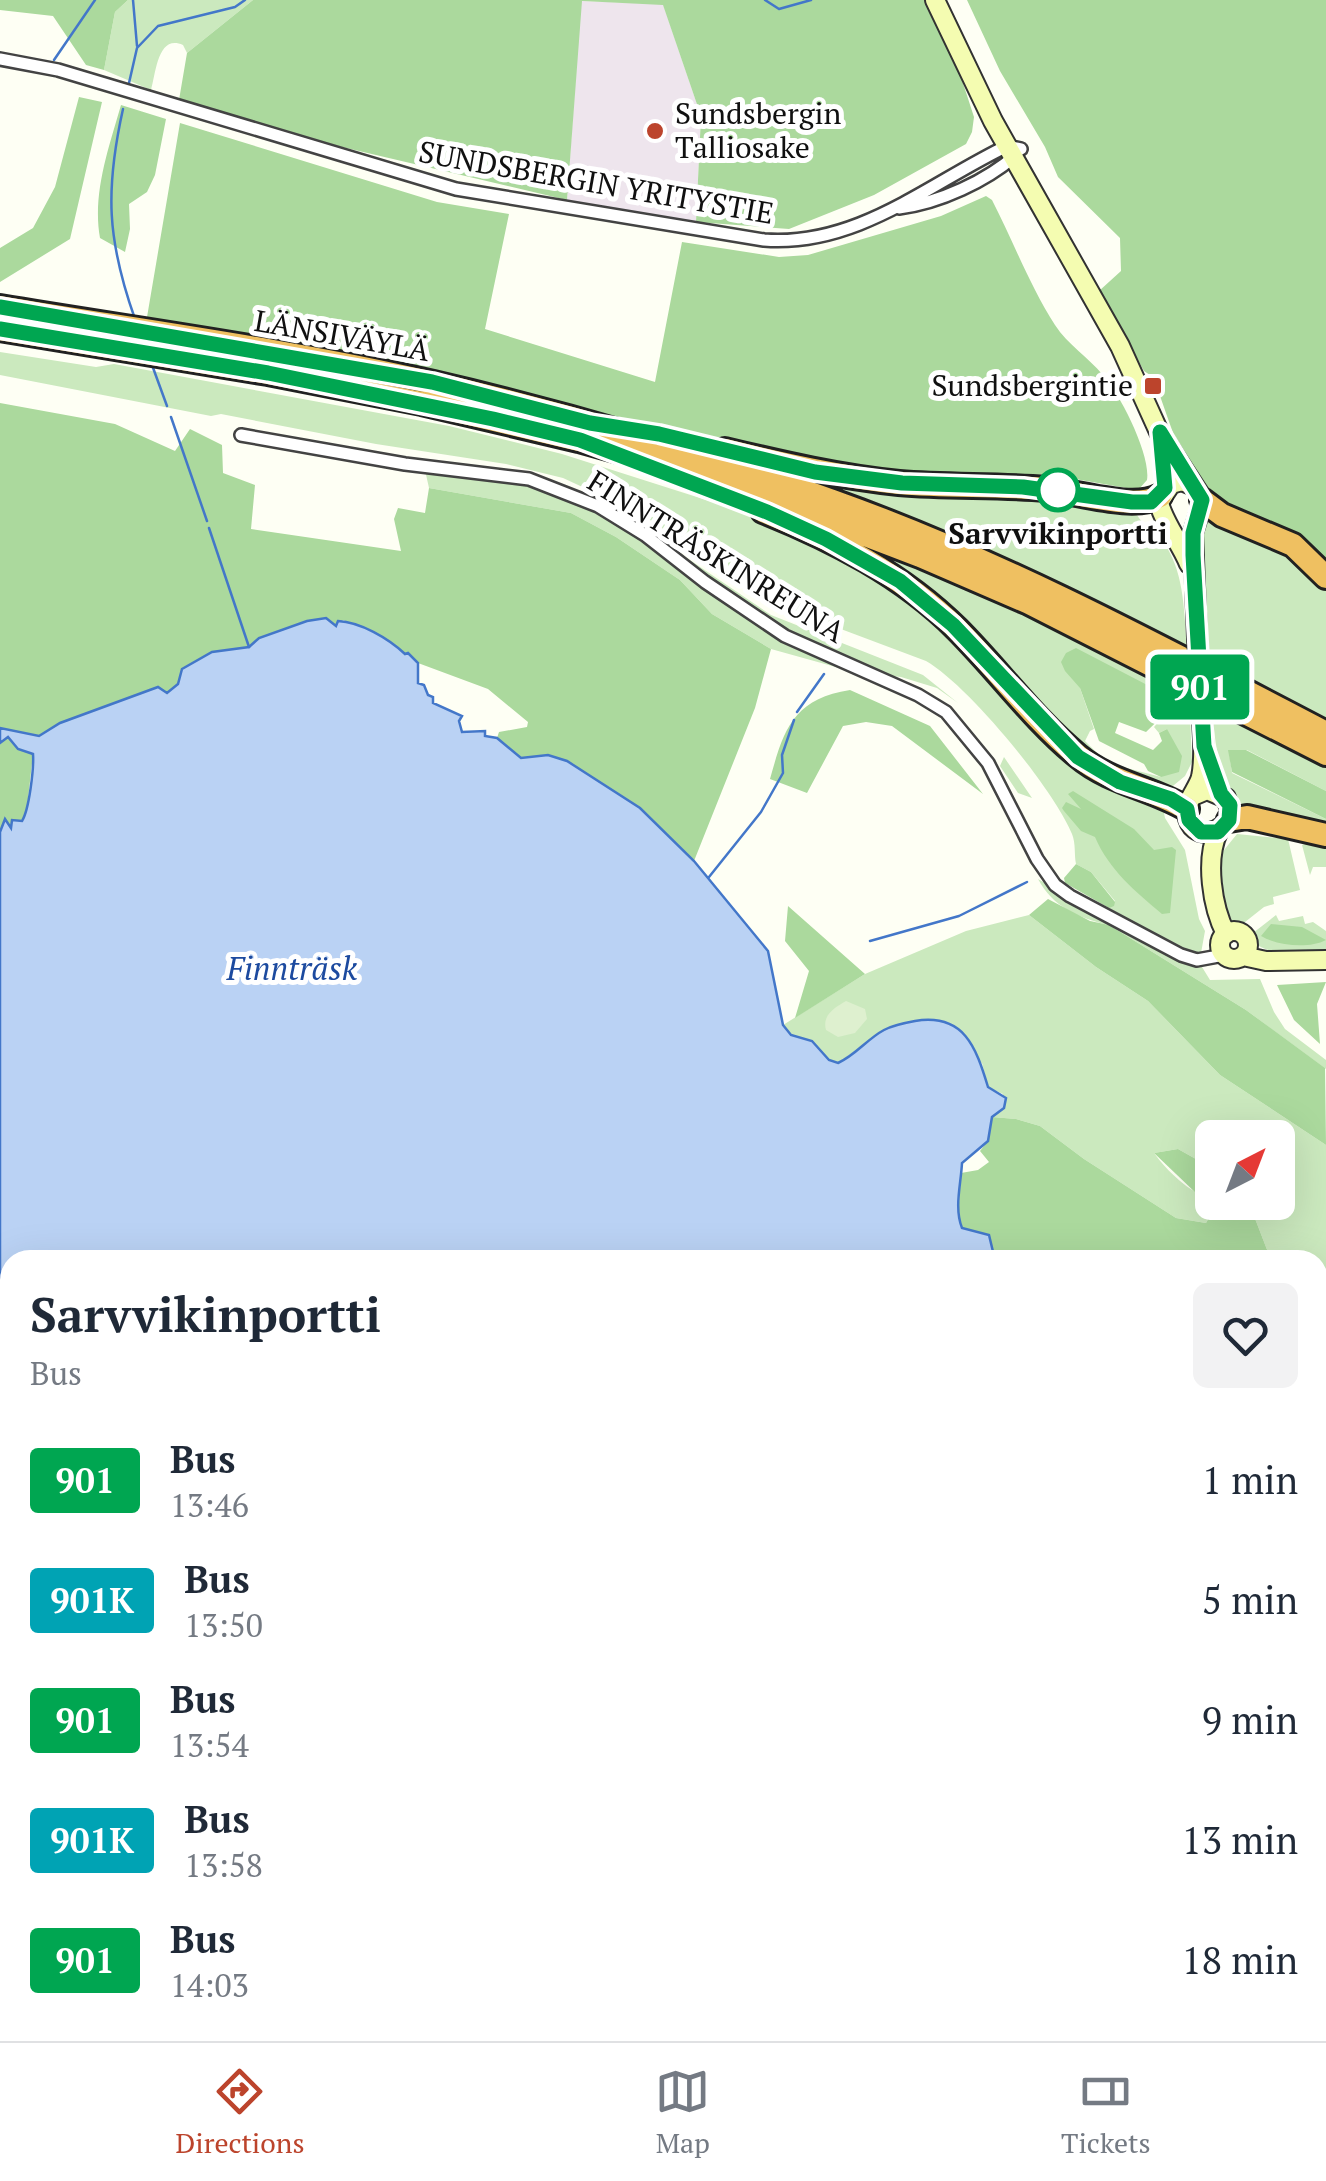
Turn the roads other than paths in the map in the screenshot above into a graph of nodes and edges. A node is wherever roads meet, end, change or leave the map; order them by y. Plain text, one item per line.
1 (935, 0) edge
2 (0, 60) edge
3 (1014, 151) junction
4 (0, 307) edge
5 (0, 329) edge
6 (585, 432) junction
7 (1160, 432) junction
8 (242, 434) dead end
9 (1162, 492) junction
10 (1197, 501) junction
11 (1168, 520) junction
12 (1194, 573) junction
13 (1326, 576) edge
14 (1326, 733) edge
15 (1204, 746) junction
16 (1326, 754) edge
17 (1221, 794) junction
18 (1192, 811) junction
19 (1223, 826) junction
20 (1326, 835) edge
21 (1211, 880) junction
22 (1234, 956) junction
23 (1326, 960) edge

1 - 3 main road
2 - 3 street, SUNDSBERGIN YRITYSTIE
3 - 7 main road
4 - 6 highway, LÄNSIVÄYLÄ
5 - 6 highway, LÄNSIVÄYLÄ
6 - 9 highway
6 - 14 highway, LÄNSIVÄYLÄ
6 - 16 highway, LÄNSIVÄYLÄ
6 - 18 highway
7 - 9 main road
7 - 10 main road
8 - 22 street, FINNTRÄSKINREUNA
9 - 10 main road
9 - 11 main road
10 - 11 main road
10 - 12 main road
10 - 13 highway
11 - 12 main road
12 - 15 main road, bridge
15 - 17 main road
15 - 18 main road
17 - 18 main road
17 - 19 main road
18 - 19 main road
18 - 21 main road
19 - 20 highway
19 - 21 main road
21 - 22 main road
22 - 23 main road

